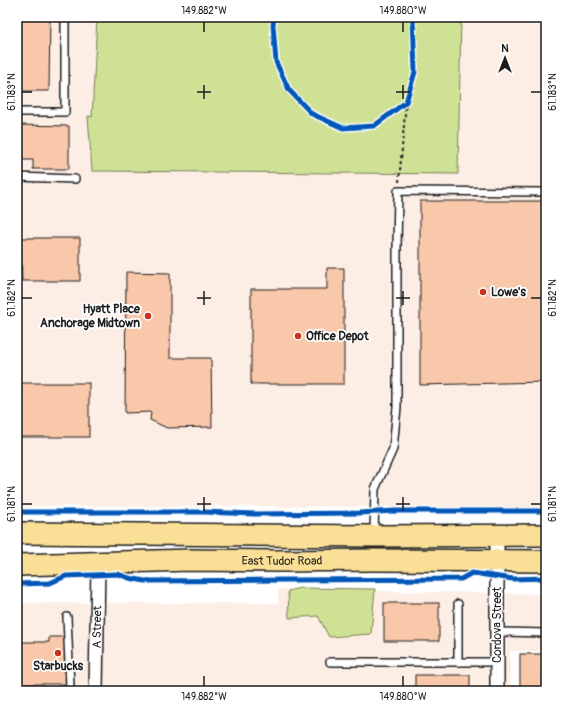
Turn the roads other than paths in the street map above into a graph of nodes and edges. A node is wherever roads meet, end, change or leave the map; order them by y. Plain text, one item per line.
1 (65, 17) edge
2 (17, 112) edge
3 (17, 178) edge
4 (75, 179) dead end
5 (546, 192) edge
6 (17, 534) edge
7 (497, 535) junction
8 (546, 535) edge
9 (374, 536) junction
10 (190, 560) junction
11 (498, 561) junction
12 (546, 561) edge
13 (98, 563) junction
14 (17, 565) edge
15 (458, 604) dead end
16 (67, 617) dead end
17 (497, 632) junction
18 (546, 633) edge
19 (330, 662) dead end
20 (458, 662) junction
21 (497, 662) junction
22 (65, 691) edge
23 (96, 691) edge
24 (497, 691) edge

1 - 2 lane
3 - 4 lane
5 - 9 lane
6 - 9 main road, East Tudor Road
7 - 8 main road, East Tudor Road
7 - 9 main road, East Tudor Road
7 - 11 street, Cordova Street
9 - 10 main road
10 - 11 main road, East Tudor Road
10 - 13 main road, East Tudor Road
11 - 12 main road, East Tudor Road
11 - 17 street, Cordova Street
13 - 14 main road, East Tudor Road
13 - 23 street, A Street
15 - 20 lane
16 - 22 lane
17 - 18 lane
17 - 21 street, Cordova Street
19 - 20 lane
20 - 21 lane
21 - 24 street, Cordova Street

